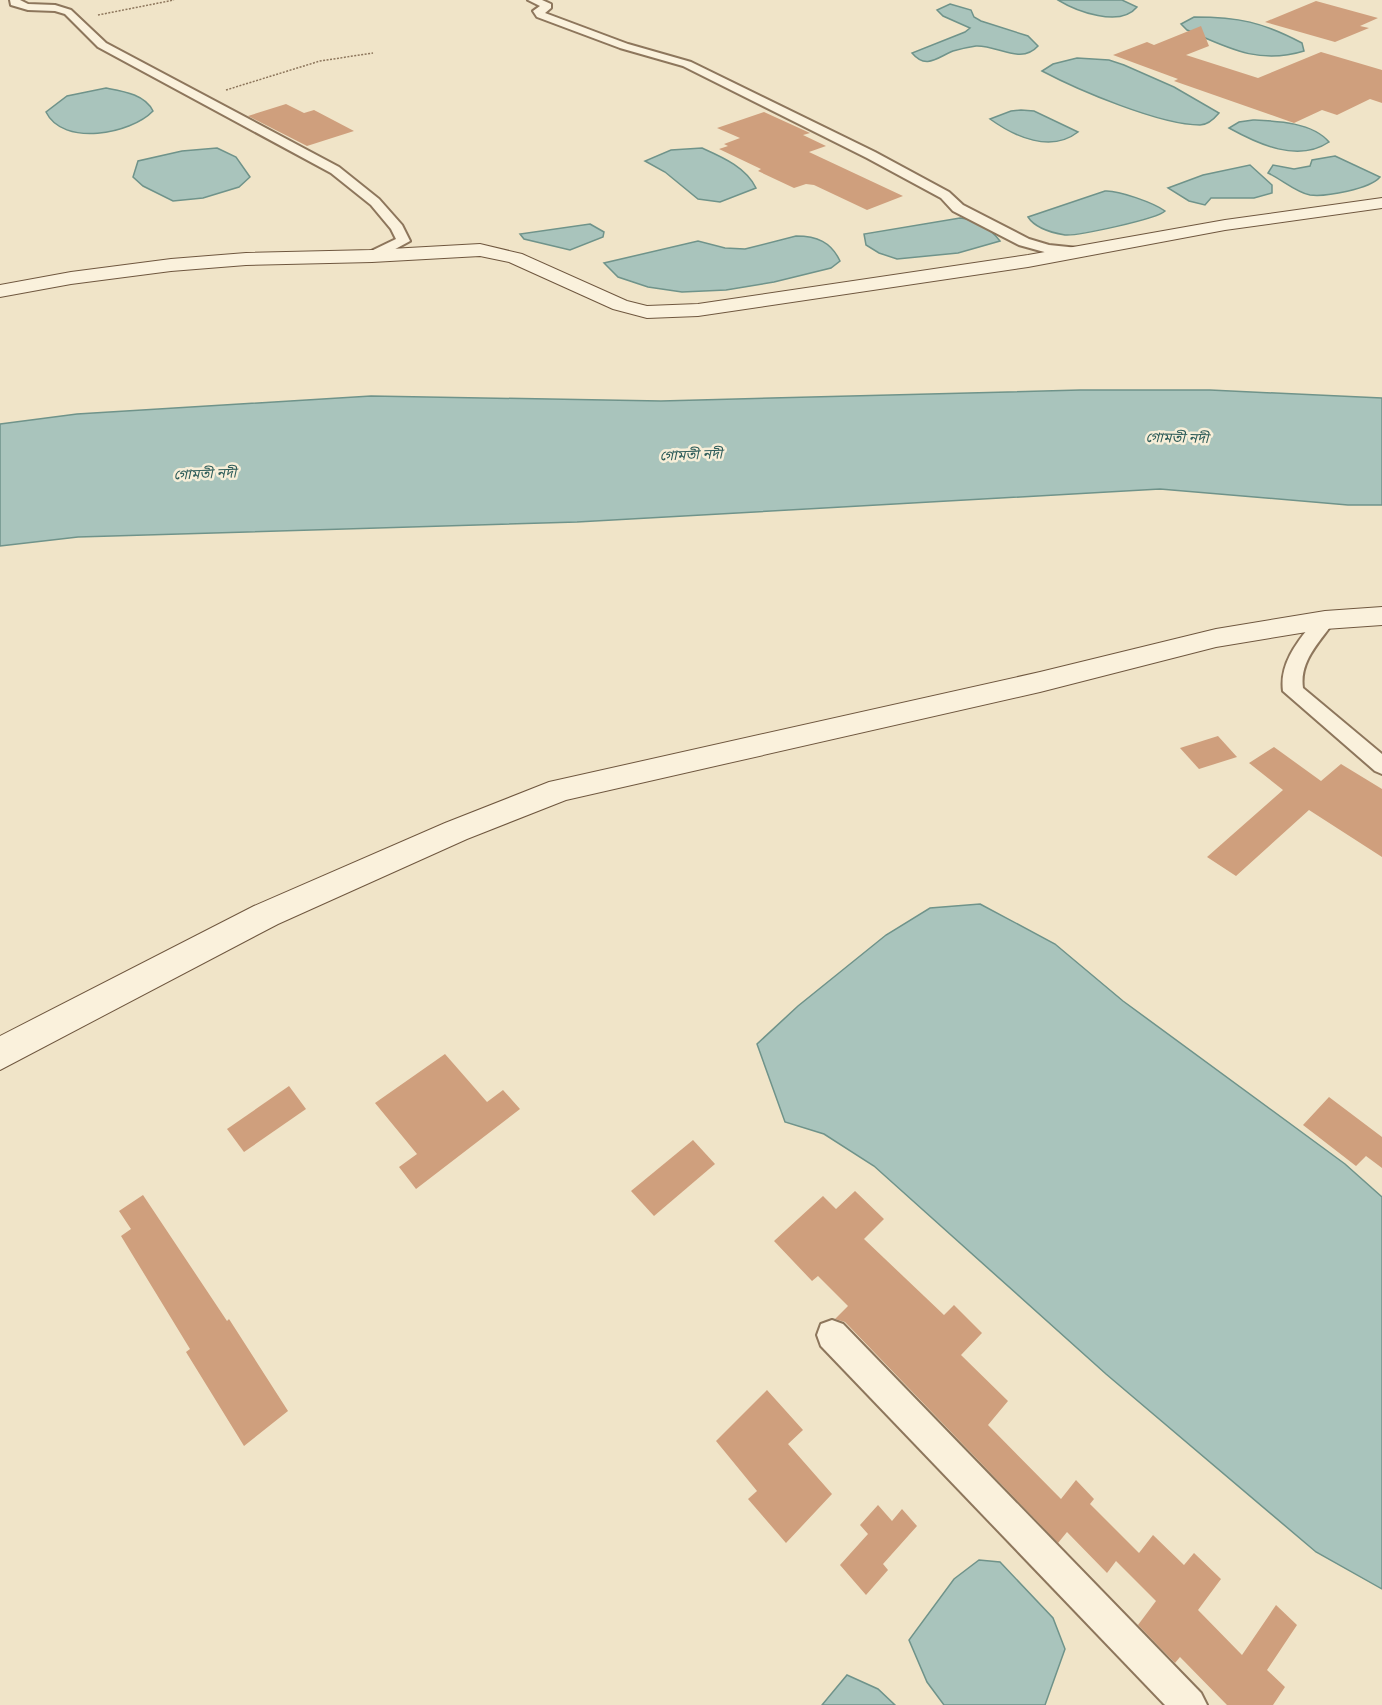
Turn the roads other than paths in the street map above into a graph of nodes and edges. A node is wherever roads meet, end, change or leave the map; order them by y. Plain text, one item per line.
1 (15, 0) edge
2 (533, 0) edge
3 (1382, 203) edge
4 (403, 241) junction
5 (428, 252) junction
6 (1078, 252) junction
7 (372, 256) junction
8 (0, 291) edge
9 (1382, 616) edge
10 (1325, 620) junction
11 (1382, 766) edge
12 (0, 1054) edge
13 (832, 1335) dead end
14 (1189, 1705) edge

1 - 4 street
2 - 6 street
3 - 6 street
4 - 5 street
4 - 7 street
5 - 6 street
5 - 7 street
7 - 8 street
9 - 10 street
10 - 11 street
10 - 12 street
13 - 14 street

